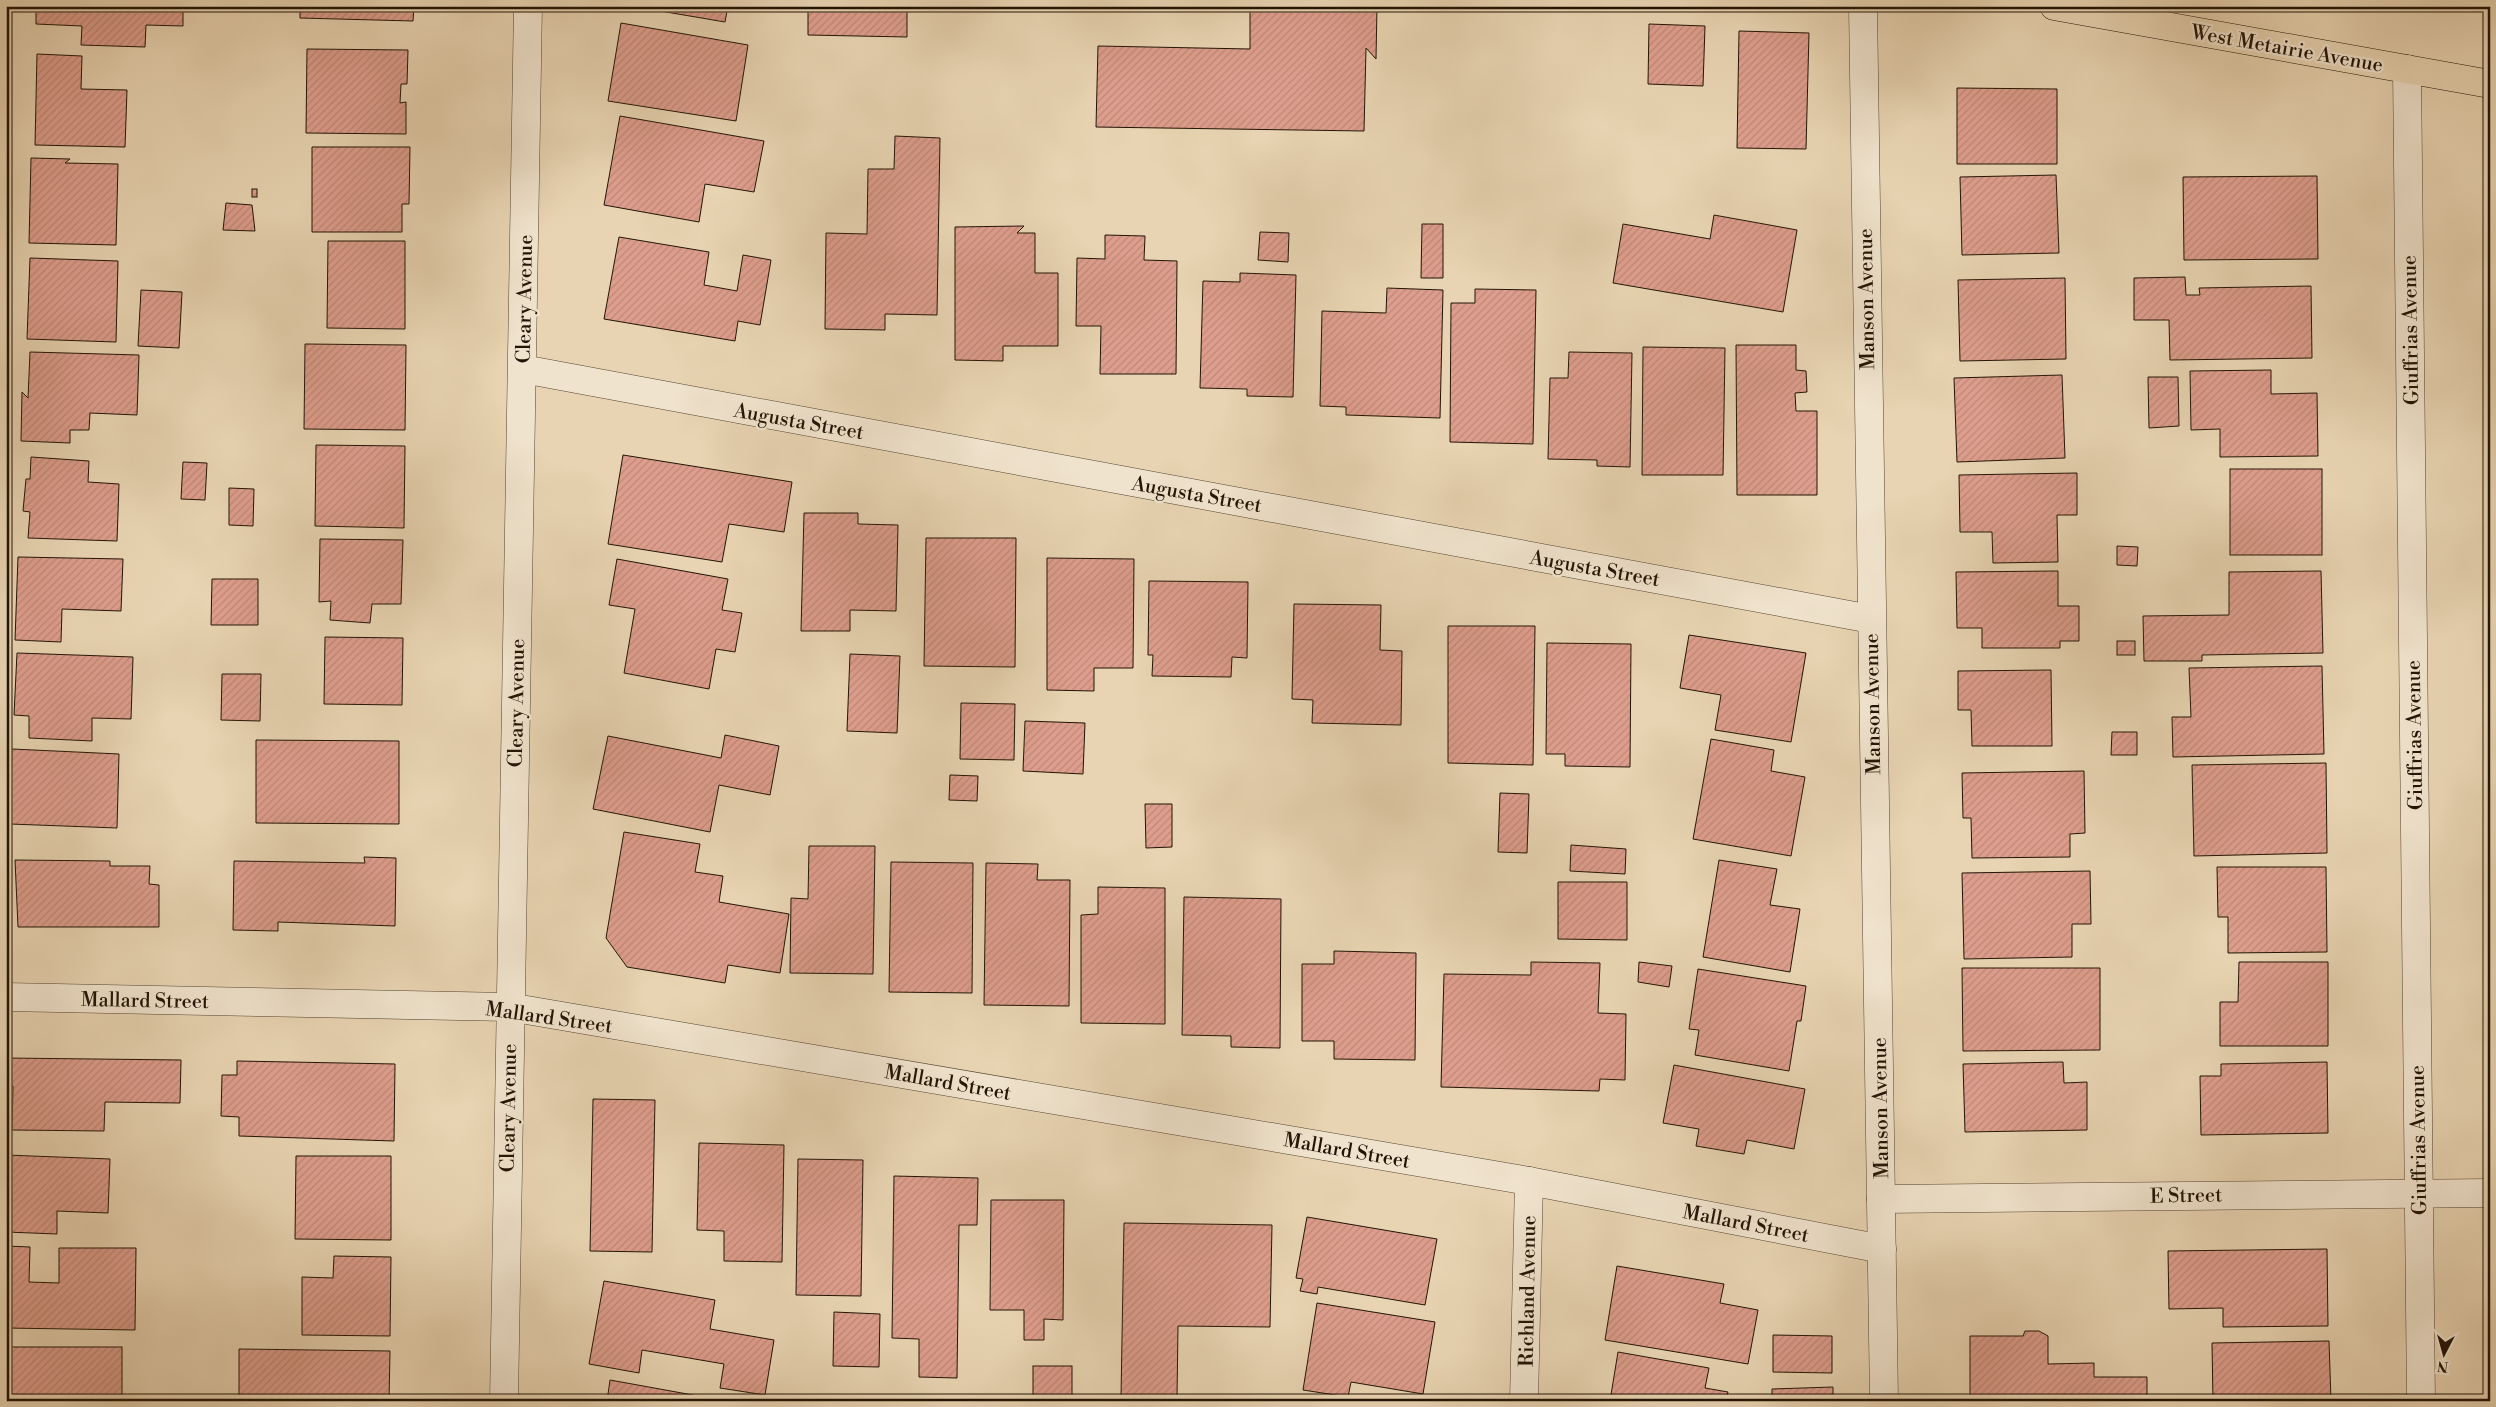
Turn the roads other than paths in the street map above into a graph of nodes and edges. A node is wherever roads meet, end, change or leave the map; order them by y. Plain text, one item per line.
1 (528, 6) edge
2 (1863, 6) edge
3 (2054, 6) edge
4 (2407, 69) junction
5 (2490, 84) edge
6 (523, 369) junction
7 (1871, 619) junction
8 (6, 996) edge
9 (509, 1007) junction
10 (1529, 1182) junction
11 (2418, 1193) junction
12 (2490, 1193) edge
13 (1881, 1199) junction
14 (1882, 1249) junction
15 (504, 1401) edge
16 (1524, 1401) edge
17 (1884, 1401) edge
18 (2421, 1401) edge

1 - 6 street, Cleary Avenue
2 - 7 street, Manson Avenue
3 - 4 main road, West Metairie Avenue
4 - 5 main road, West Metairie Avenue
4 - 11 street, Giuffrias Avenue
6 - 7 street, Augusta Street
6 - 9 street, Cleary Avenue
7 - 13 street, Manson Avenue
8 - 9 street, Mallard Street
9 - 10 street, Mallard Street
9 - 15 street, Cleary Avenue
10 - 14 street, Mallard Street
10 - 16 street, Richland Avenue
11 - 12 street, E Street
11 - 13 street, E Street
11 - 18 street, Giuffrias Avenue
13 - 14 street, Manson Avenue
14 - 17 street, Manson Avenue

